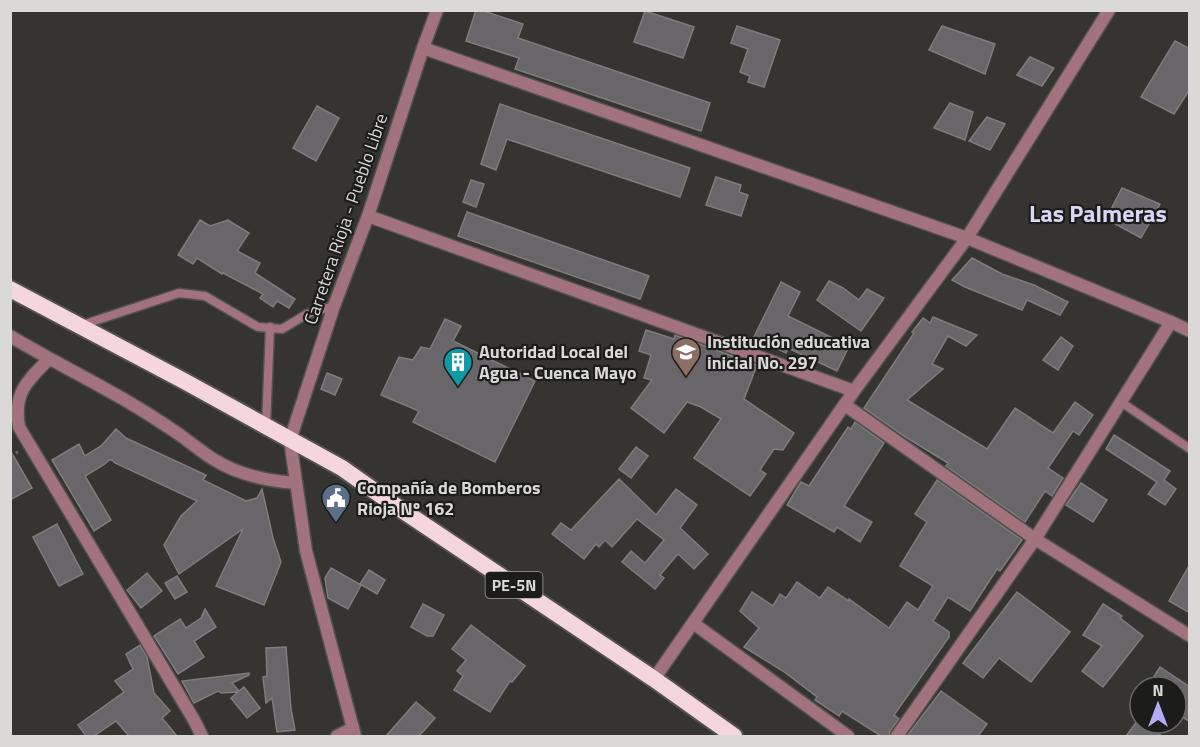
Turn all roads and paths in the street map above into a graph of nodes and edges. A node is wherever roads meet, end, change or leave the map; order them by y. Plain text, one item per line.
1 (437, 10) edge
2 (1109, 10) edge
3 (423, 48) junction
4 (368, 216) junction
5 (967, 238) junction
6 (10, 289) edge
7 (334, 306) junction
8 (1172, 322) junction
9 (79, 326) junction
10 (270, 327) junction
11 (1190, 331) edge
12 (10, 336) edge
13 (48, 359) junction
14 (854, 391) junction
15 (1121, 402) junction
16 (845, 405) junction
17 (266, 427) junction
18 (290, 440) junction
19 (1190, 449) edge
20 (296, 483) junction
21 (1035, 539) junction
22 (693, 622) junction
23 (1190, 636) edge
24 (654, 679) junction
25 (354, 732) edge
26 (202, 736) edge
27 (337, 736) edge
28 (734, 736) edge
29 (848, 736) edge
30 (897, 736) edge

1 - 3 street, Carretera Rioja - Pueblo Libre
2 - 5 street
3 - 4 street, Carretera Rioja - Pueblo Libre
3 - 5 street
4 - 7 street, Carretera Rioja - Pueblo Libre
4 - 14 street
5 - 8 street
5 - 14 street
6 - 9 highway, PE-5N
7 - 10 lane
7 - 18 street, Carretera Rioja - Pueblo Libre
8 - 11 street
8 - 15 street
9 - 10 lane
9 - 17 highway, PE-5N
10 - 17 lane
12 - 13 street
13 - 20 street
13 - 26 street
14 - 16 street
15 - 19 lane
15 - 21 street
16 - 21 street
16 - 22 street
17 - 18 highway, PE-5N
18 - 20 street
18 - 24 highway, PE-5N
20 - 25 street
21 - 23 street
21 - 30 street
22 - 24 street
22 - 29 street
24 - 28 highway, PE-5N
25 - 27 street

